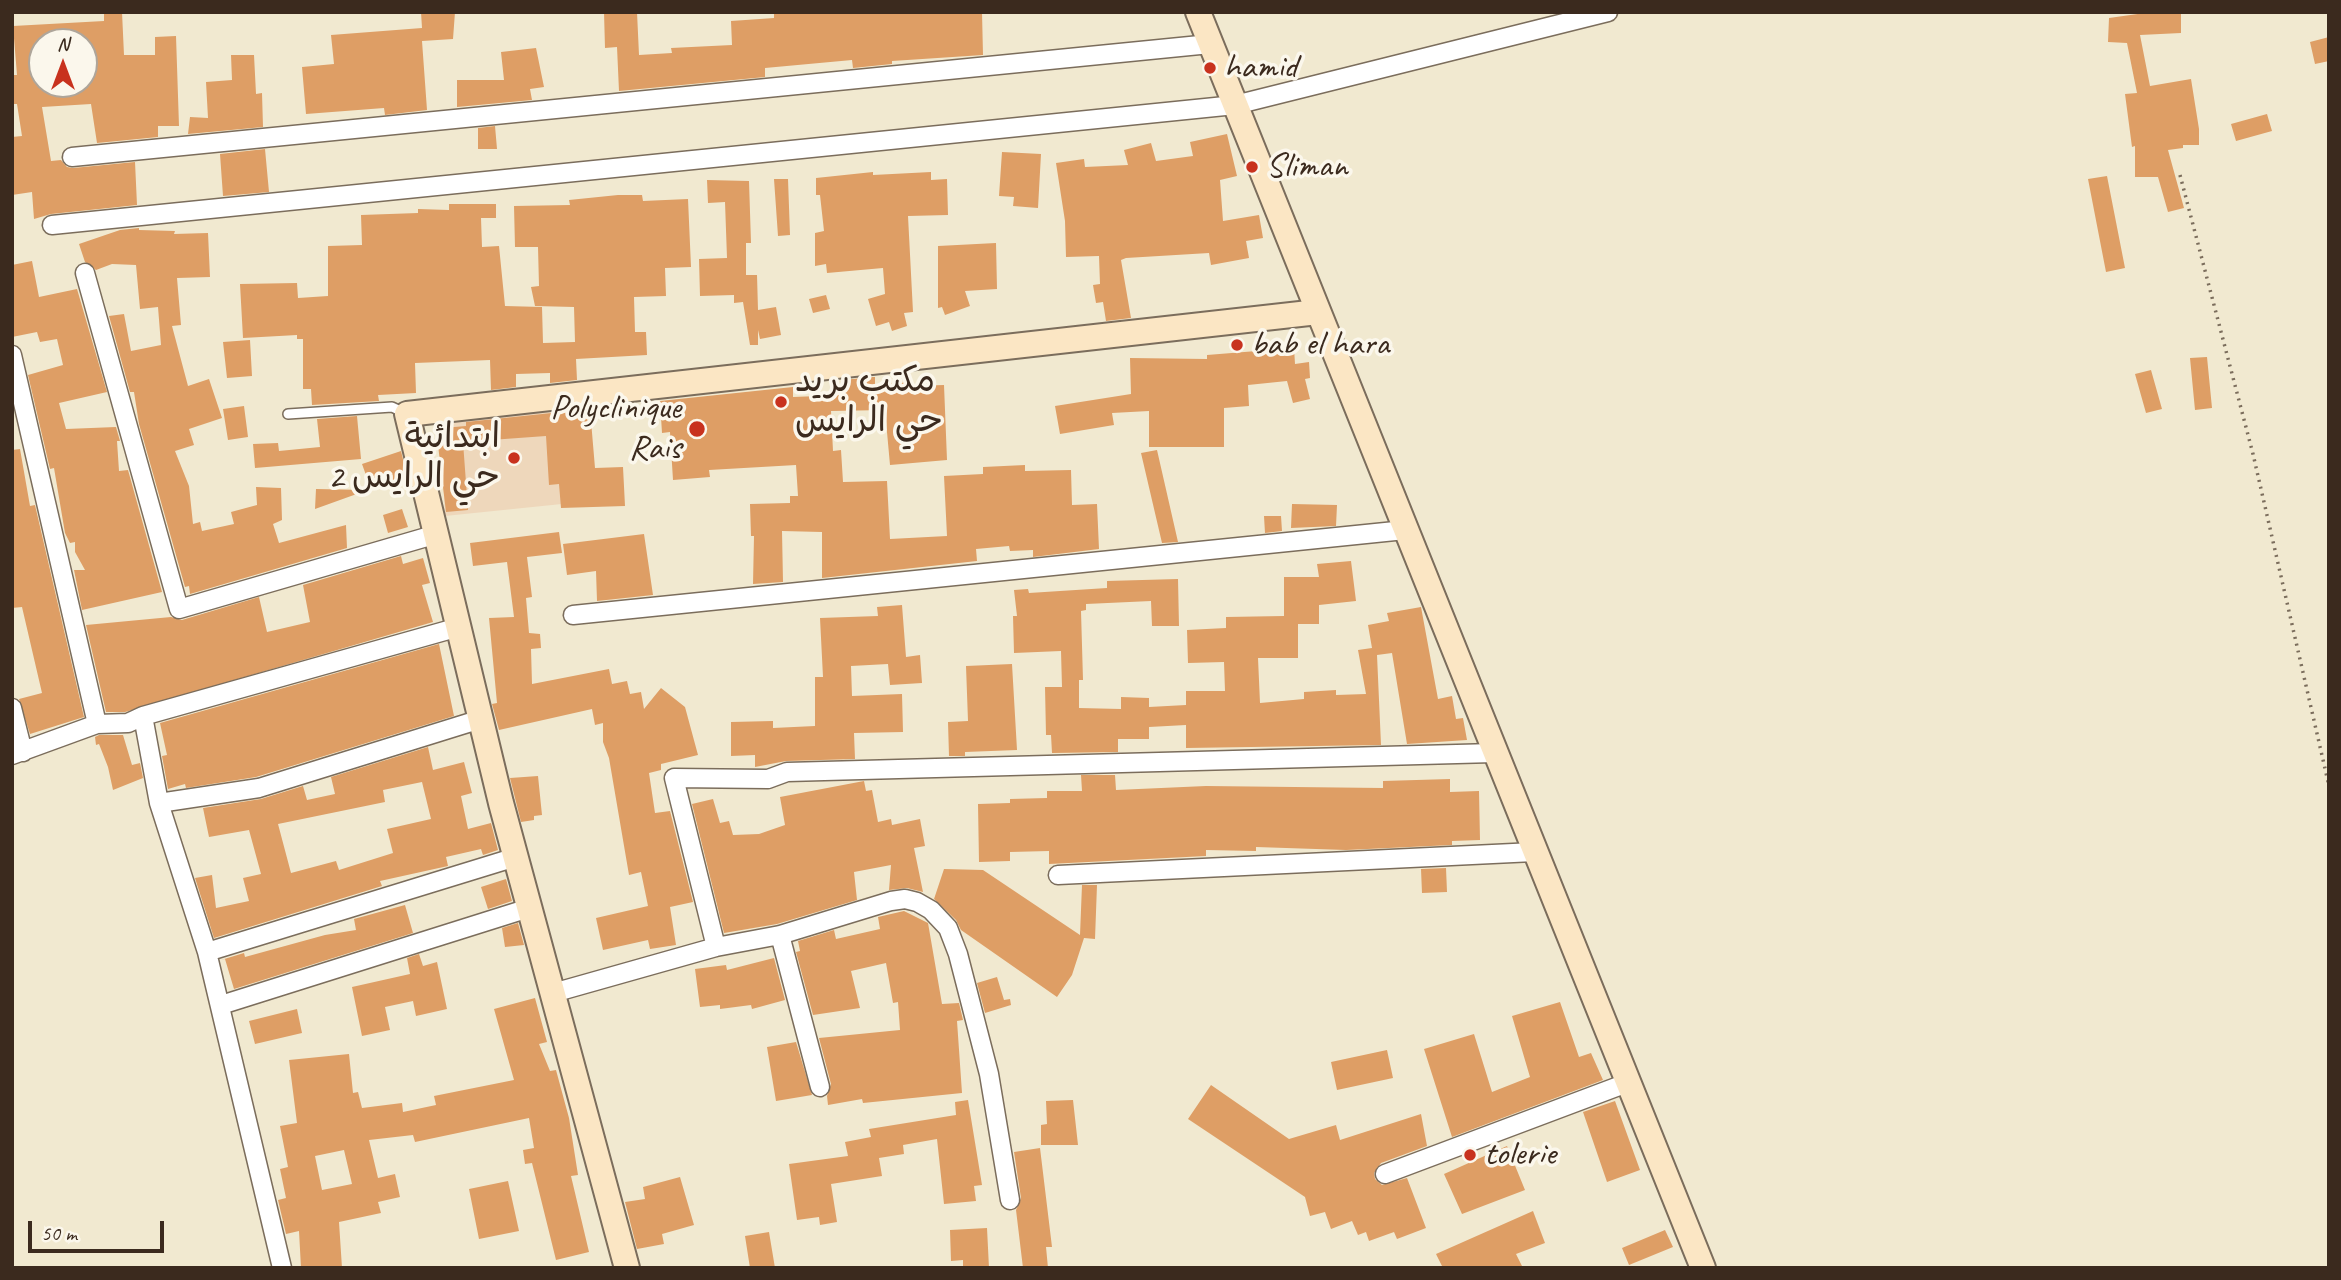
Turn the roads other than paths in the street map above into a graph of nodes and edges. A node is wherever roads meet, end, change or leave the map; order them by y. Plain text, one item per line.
1 (1198, 12) edge
2 (1608, 12) edge
3 (1210, 44) junction
4 (1235, 105) junction
5 (72, 157) dead end
6 (52, 225) dead end
7 (85, 273) dead end
8 (1318, 312) junction
9 (12, 355) edge
10 (288, 414) dead end
11 (407, 414) junction
12 (1405, 530) junction
13 (437, 534) junction
14 (573, 615) dead end
15 (459, 627) junction
16 (12, 708) edge
17 (143, 716) junction
18 (481, 719) junction
19 (97, 724) junction
20 (18, 753) edge
21 (1494, 753) junction
22 (159, 803) junction
23 (1534, 852) junction
24 (516, 857) junction
25 (1058, 875) dead end
26 (529, 908) junction
27 (780, 935) junction
28 (716, 947) junction
29 (207, 952) junction
30 (553, 993) junction
31 (221, 1005) junction
32 (1627, 1083) junction
33 (820, 1087) dead end
34 (1385, 1174) dead end
35 (1010, 1200) dead end
36 (282, 1268) edge
37 (627, 1268) edge
38 (1703, 1268) edge

1 - 3 street
2 - 4 street
3 - 4 street
3 - 5 street
4 - 6 street
4 - 8 street
7 - 13 street
8 - 11 street
8 - 12 street
9 - 19 street
10 - 11 lane
11 - 13 street
12 - 14 street
12 - 21 street
13 - 15 street
15 - 17 street
15 - 18 street
16 - 20 street
17 - 19 street
17 - 22 street
18 - 22 street
18 - 24 street
19 - 20 street
21 - 23 street
21 - 28 street
22 - 29 street
23 - 25 street
23 - 32 street
24 - 26 street
24 - 29 street
26 - 30 street
26 - 31 street
27 - 28 street
27 - 33 street
27 - 35 street
28 - 30 street
29 - 31 street
30 - 37 street
31 - 36 street
32 - 34 street
32 - 38 street

